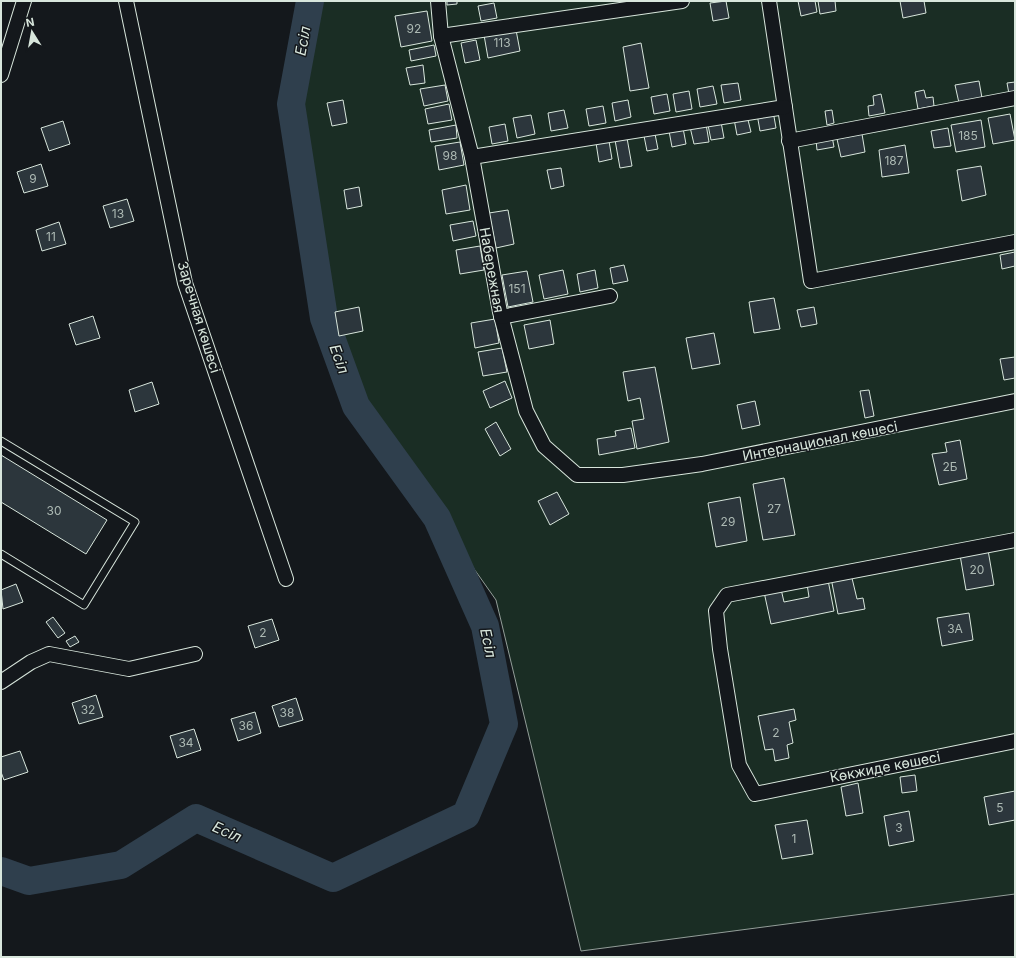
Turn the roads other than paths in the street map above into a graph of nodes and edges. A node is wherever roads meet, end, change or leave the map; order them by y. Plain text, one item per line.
1 (24, 1) edge
2 (126, 1) edge
3 (438, 1) edge
4 (682, 1) edge
5 (769, 1) edge
6 (441, 36) junction
7 (4, 55) edge
8 (1, 75) edge
9 (1015, 98) edge
10 (784, 106) junction
11 (789, 141) junction
12 (472, 157) junction
13 (1015, 242) edge
14 (610, 296) dead end
15 (501, 317) junction
16 (1015, 401) edge
17 (1, 441) edge
18 (623, 475) joint
19 (1015, 540) edge
20 (1, 554) edge
21 (286, 579) dead end
22 (195, 654) dead end
23 (1, 682) edge
24 (1015, 741) edge

1 - 7 street
2 - 21 street, Заречная көшесі
3 - 6 street, Набережная
4 - 6 street
5 - 10 street
6 - 12 street, Набережная
7 - 8 street
9 - 11 street
10 - 11 street
10 - 12 street
11 - 13 street
12 - 15 street, Набережная
14 - 15 street
15 - 18 street, Набережная
16 - 18 street, Интернационал көшесі
17 - 20 lane
19 - 24 street, Көкжиде көшесі
22 - 23 street

